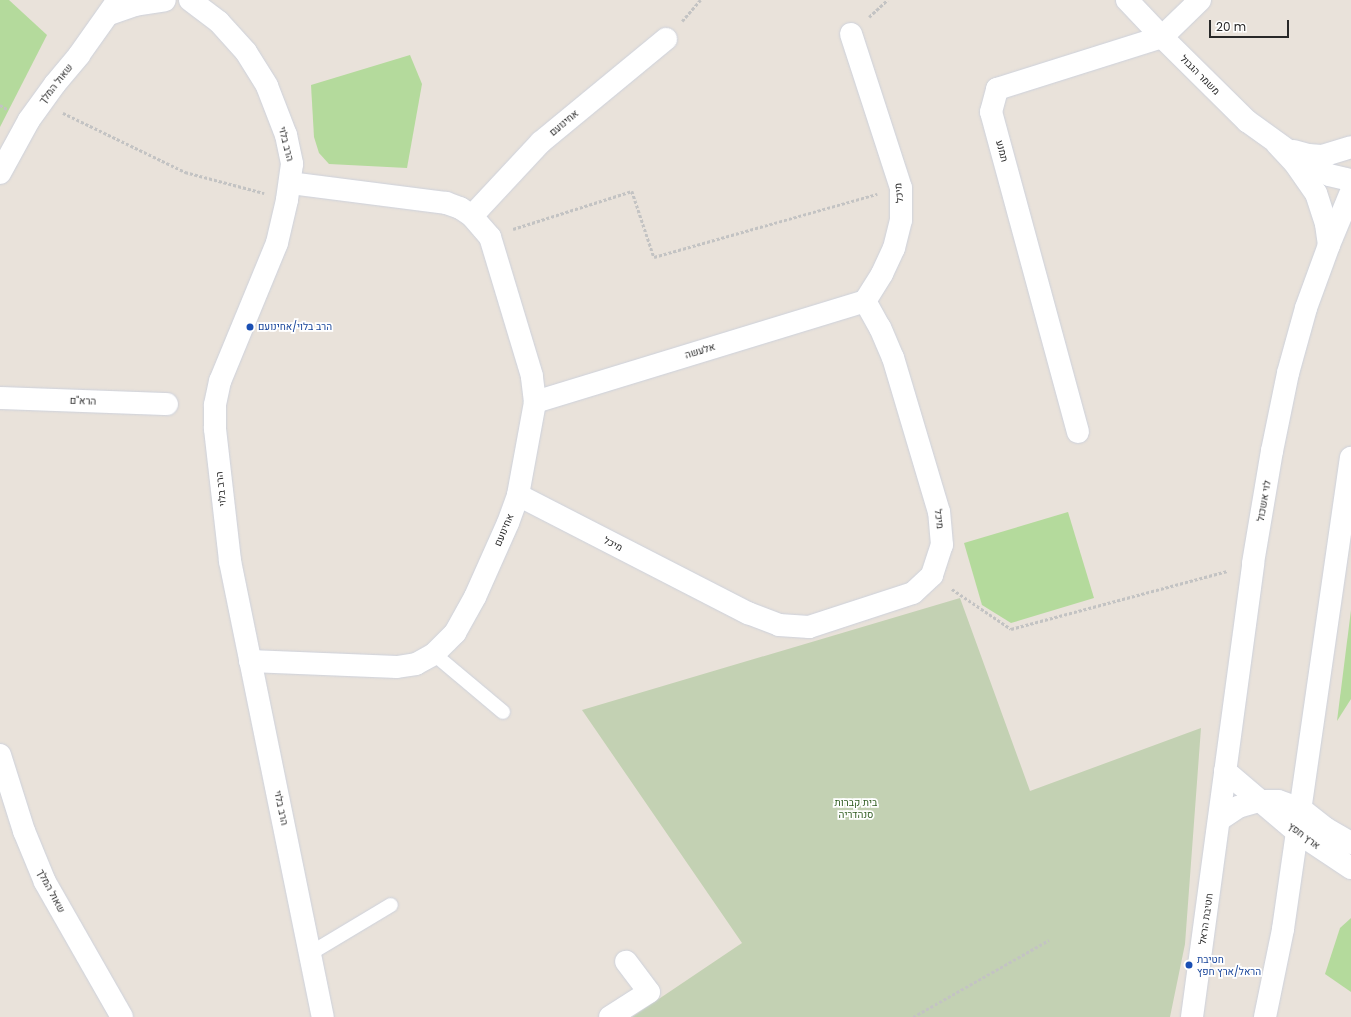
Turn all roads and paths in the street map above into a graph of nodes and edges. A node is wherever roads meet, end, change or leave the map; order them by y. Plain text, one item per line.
1 (165, 0) edge
2 (190, 0) edge
3 (1127, 0) edge
4 (1200, 0) edge
5 (113, 7) edge
6 (851, 34) dead end
7 (1162, 37) junction
8 (666, 39) dead end
9 (41, 102) junction
10 (1277, 144) junction
11 (1351, 147) edge
12 (0, 172) edge
13 (1351, 180) edge
14 (901, 188) junction
15 (289, 191) junction
16 (1351, 192) edge
17 (472, 216) junction
18 (490, 237) junction
19 (1329, 245) junction
20 (865, 301) junction
21 (0, 398) edge
22 (535, 402) junction
23 (167, 404) dead end
24 (1078, 432) dead end
25 (1351, 458) edge
26 (518, 495) junction
27 (1253, 563) junction
28 (932, 575) junction
29 (434, 654) junction
30 (250, 661) junction
31 (503, 712) dead end
32 (0, 755) edge
33 (1225, 771) junction
34 (1259, 801) junction
35 (1300, 809) junction
36 (1219, 820) junction
37 (1297, 832) junction
38 (1351, 843) edge
39 (1351, 868) edge
40 (392, 905) dead end
41 (1049, 940) dead end
42 (311, 953) junction
43 (626, 962) dead end
44 (122, 1017) edge
45 (323, 1017) edge
46 (610, 1017) edge
47 (913, 1017) edge
48 (1192, 1017) edge
49 (1265, 1017) edge

1 - 5 street
2 - 15 street, הרב בלוי
3 - 7 street, משמר הגבול
4 - 7 street, תמנע
5 - 9 street, שאול המלך
6 - 14 street, מיכל
7 - 10 street, משמר הגבול
7 - 24 street, תמנע
8 - 17 street, אחינועם
9 - 12 street, שאול המלך
9 - 15 path
10 - 11 street, משמר הגבול
10 - 13 street, משמר הגבול
10 - 19 street
14 - 18 path
14 - 20 street, מיכל
15 - 17 street, אחינועם
15 - 30 street, הרב בלוי
16 - 19 street, לוי אשכול
17 - 18 street, אחינועם
18 - 22 street, אחינועם
19 - 27 street, לוי אשכול
20 - 22 street, אלעשה
20 - 28 street, מיכל
21 - 23 street, הרא"ם
22 - 26 street, אחינועם
25 - 35 street
26 - 28 street, מיכל
26 - 29 street, אחינועם
27 - 28 path
27 - 33 street, לוי אשכול
29 - 30 street, אחינועם
29 - 31 lane
30 - 42 street, הרב בלוי
32 - 44 street, שאול המלך
33 - 34 street, ארץ חפץ
33 - 36 street, לוי אשכול
34 - 35 street, ארץ חפץ
34 - 36 street, ארץ חפץ
34 - 37 street, ארץ חפץ
35 - 37 street
35 - 38 street, ארץ חפץ
36 - 48 street, חטיבת הראל
37 - 39 street, ארץ חפץ
37 - 49 street
40 - 42 lane
41 - 47 path
42 - 45 street, הרב בלוי
43 - 46 street

